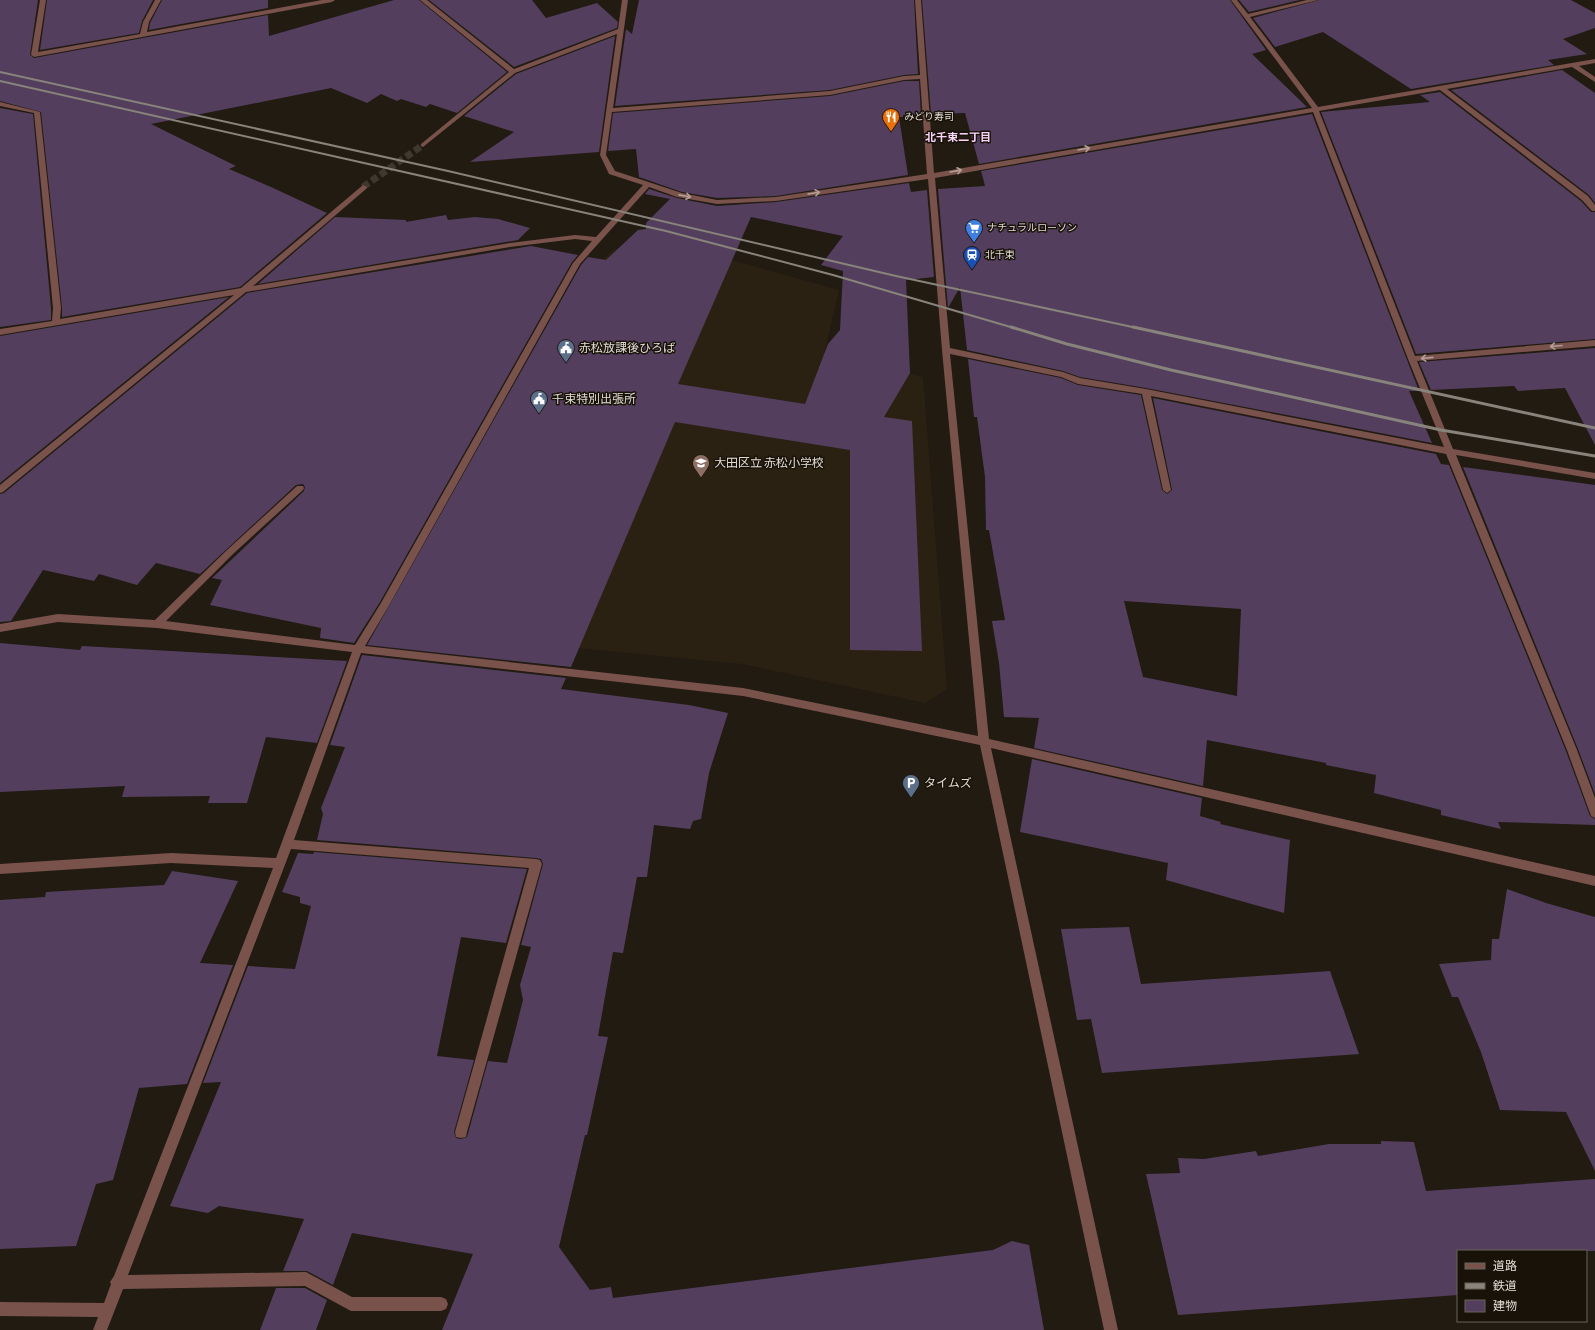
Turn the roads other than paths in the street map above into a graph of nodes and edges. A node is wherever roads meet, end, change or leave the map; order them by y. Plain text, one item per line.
1 (43, 0) edge
2 (158, 0) edge
3 (332, 0) edge
4 (423, 0) edge
5 (625, 0) edge
6 (918, 0) edge
7 (1234, 0) edge
8 (1315, 0) edge
9 (1247, 16) junction
10 (621, 30) junction
11 (143, 34) junction
12 (1595, 61) edge
13 (1572, 64) junction
14 (514, 72) junction
15 (924, 77) junction
16 (1595, 80) edge
17 (1442, 88) junction
18 (0, 104) edge
19 (1316, 108) junction
20 (610, 110) junction
21 (423, 146) tunnel mouth
22 (931, 176) junction
23 (647, 185) junction
24 (363, 187) tunnel mouth
25 (1595, 209) edge
26 (597, 239) junction
27 (244, 290) junction
28 (56, 323) junction
29 (0, 332) edge
30 (1595, 342) edge
31 (946, 350) junction
32 (1412, 359) junction
33 (1146, 392) junction
34 (1449, 451) junction
35 (1595, 476) edge
36 (300, 488) dead end
37 (0, 490) edge
38 (1167, 490) dead end
39 (157, 624) junction
40 (0, 628) edge
41 (358, 649) junction
42 (984, 742) junction
43 (1595, 813) edge
44 (287, 844) junction
45 (280, 863) junction
46 (0, 869) edge
47 (1595, 881) edge
48 (461, 1132) dead end
49 (117, 1282) junction
50 (441, 1304) dead end
51 (0, 1309) edge
52 (107, 1310) junction
53 (100, 1330) edge
54 (1112, 1330) edge

1 - 11 street
2 - 11 street
3 - 11 street
4 - 14 street
5 - 10 street
6 - 15 street
7 - 9 street
8 - 9 street
9 - 19 street
10 - 14 street
10 - 20 street
12 - 13 street
13 - 16 street
13 - 17 street
14 - 21 street
15 - 20 street
15 - 22 street
17 - 19 street
17 - 25 street
18 - 28 street
22 -> 19 street
19 - 32 street
20 - 23 street
23 -> 22 street
22 - 31 street
23 - 26 street
24 - 27 street
26 - 27 street
26 - 41 street
27 - 28 street
27 - 37 street
28 - 29 street
30 -> 32 street
31 - 33 street
31 - 42 street
32 - 34 street
33 - 34 street
33 - 38 street
34 - 35 street
34 - 43 street
36 - 39 street
39 - 40 street
39 - 41 street
41 - 42 street
41 - 44 street
42 - 47 street
42 - 54 street
44 - 45 street
44 - 48 street
45 - 46 street
45 - 49 street
49 - 50 street
49 - 52 street
51 - 52 street
52 - 53 street

